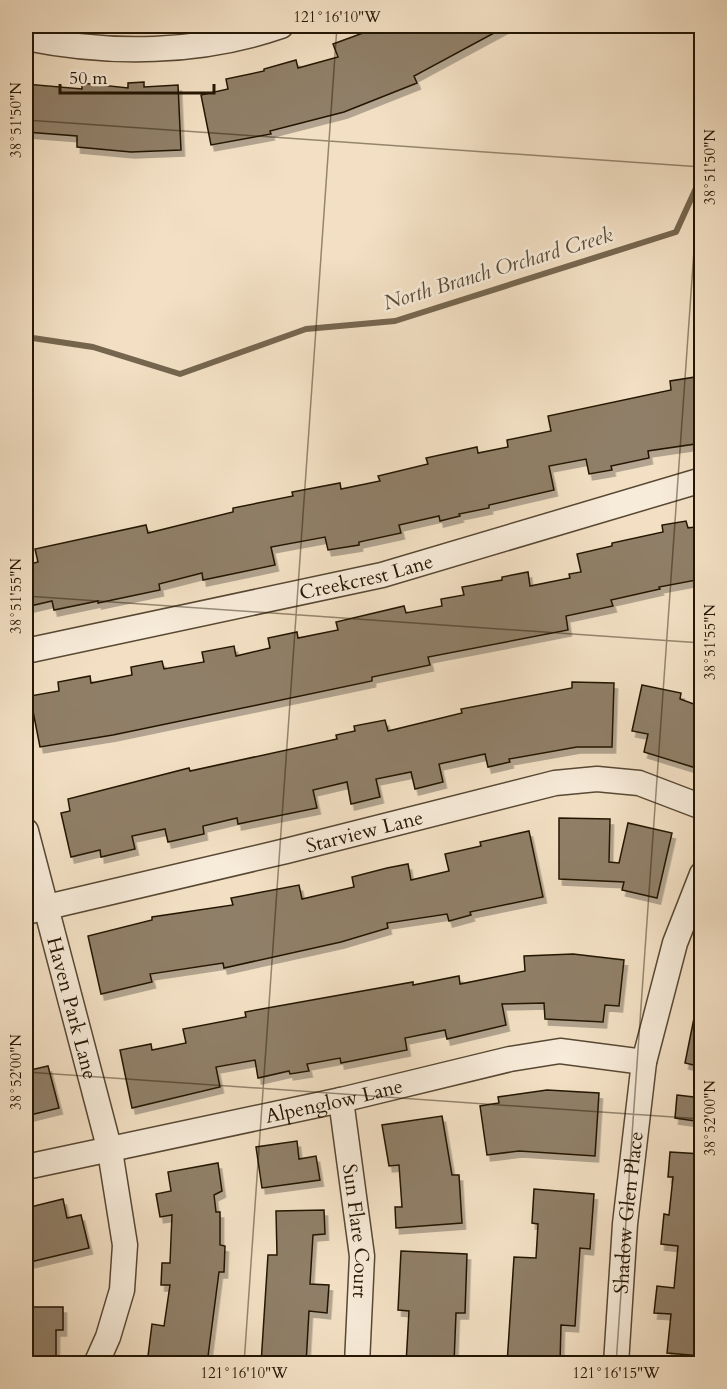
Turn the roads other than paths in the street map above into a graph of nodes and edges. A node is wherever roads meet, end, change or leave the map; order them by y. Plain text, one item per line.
1 (281, 26) edge
2 (26, 38) edge
3 (702, 480) edge
4 (26, 651) edge
5 (702, 807) edge
6 (26, 831) edge
7 (702, 874) edge
8 (36, 909) edge
9 (644, 1062) junction
10 (341, 1100) junction
11 (110, 1150) junction
12 (26, 1167) edge
13 (96, 1364) edge
14 (357, 1364) edge
15 (616, 1364) edge

1 - 2 street
3 - 4 street, Creekcrest Lane
5 - 8 street, Starview Lane
6 - 8 street, Haven Park Lane
7 - 9 street, Shadow Glen Place
8 - 11 street, Haven Park Lane
9 - 10 street, Alpenglow Lane
9 - 15 street, Shadow Glen Place
10 - 11 street, Alpenglow Lane
10 - 14 street, Sun Flare Court
11 - 12 street, Alpenglow Lane
11 - 13 street, Haven Park Lane

